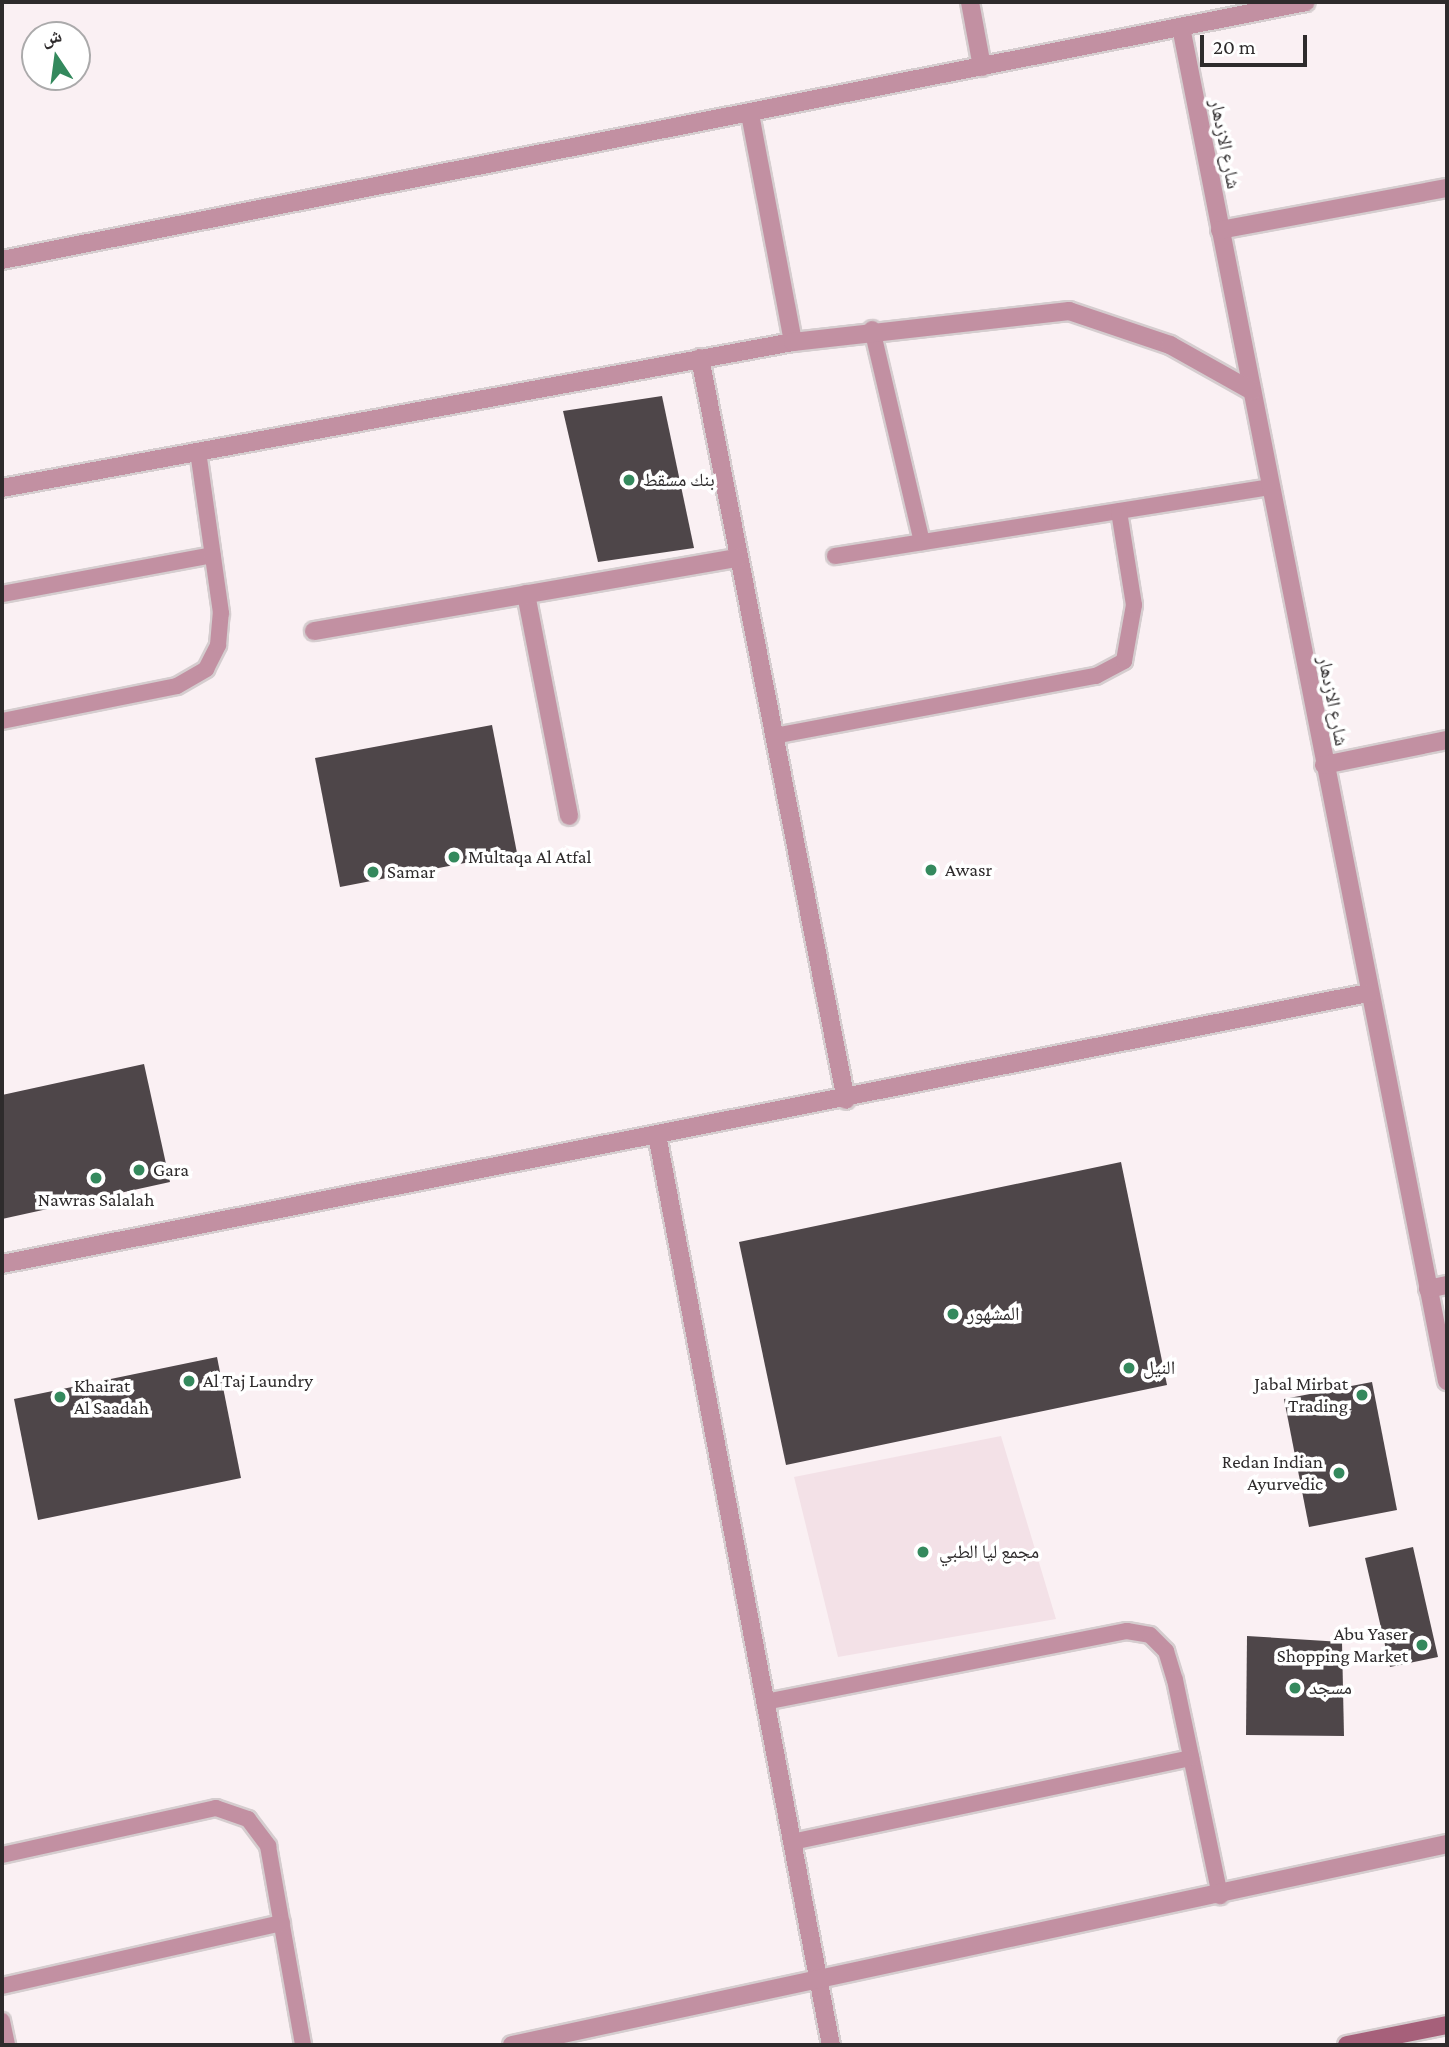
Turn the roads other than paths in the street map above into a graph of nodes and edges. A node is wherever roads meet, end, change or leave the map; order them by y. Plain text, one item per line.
1 (970, 2) edge
2 (1306, 2) edge
3 (1181, 27) junction
4 (982, 67) junction
5 (750, 114) junction
6 (1447, 188) edge
7 (1220, 230) junction
8 (2, 260) edge
9 (872, 329) junction
10 (793, 342) junction
11 (700, 358) junction
12 (1252, 391) junction
13 (198, 452) junction
14 (2, 488) edge
15 (1270, 488) junction
16 (1119, 511) junction
17 (922, 542) junction
18 (212, 555) junction
19 (835, 556) dead end
20 (737, 558) junction
21 (2, 594) edge
22 (526, 594) junction
23 (314, 631) dead end
24 (2, 721) edge
25 (774, 736) junction
26 (1447, 740) edge
27 (1324, 765) junction
28 (569, 816) dead end
29 (1368, 993) junction
30 (846, 1100) junction
31 (657, 1135) junction
32 (2, 1264) edge
33 (1447, 1285) edge
34 (1428, 1289) junction
35 (1447, 1381) edge
36 (765, 1702) junction
37 (1191, 1758) junction
38 (792, 1842) junction
39 (1447, 1844) edge
40 (2, 1856) edge
41 (1220, 1896) junction
42 (282, 1923) junction
43 (819, 1982) junction
44 (2, 1986) edge
45 (2, 2021) edge
46 (1443, 2024) edge
47 (7, 2045) edge
48 (303, 2045) edge
49 (512, 2045) edge
50 (831, 2045) edge
51 (1347, 2045) edge

1 - 4 street
2 - 3 street
3 - 4 street
3 - 7 street, شارع الازدهار
4 - 5 street
5 - 8 street
5 - 10 street
6 - 7 street
7 - 12 street, شارع الازدهار
9 - 10 street
9 - 12 street
9 - 17 lane
10 - 11 street
11 - 13 street
11 - 20 street
12 - 15 street, شارع الازدهار
13 - 14 street
13 - 18 lane
15 - 16 lane
15 - 27 street, شارع الازدهار
16 - 17 lane
16 - 25 lane
17 - 19 lane
18 - 21 lane
18 - 24 lane
20 - 22 street
20 - 25 street
22 - 23 street
22 - 28 street
25 - 30 street
26 - 27 street
27 - 29 street, شارع الازدهار
29 - 30 street
29 - 34 street, شارع الازدهار
30 - 31 street
31 - 32 street
31 - 36 street
33 - 34 street
34 - 35 street, شارع الازدهار
36 - 37 lane
36 - 38 street
37 - 38 lane
37 - 41 lane
38 - 43 street
39 - 41 street
40 - 42 lane
41 - 43 street
42 - 44 lane
42 - 48 lane
43 - 49 street
43 - 50 street
45 - 47 lane
46 - 51 street

